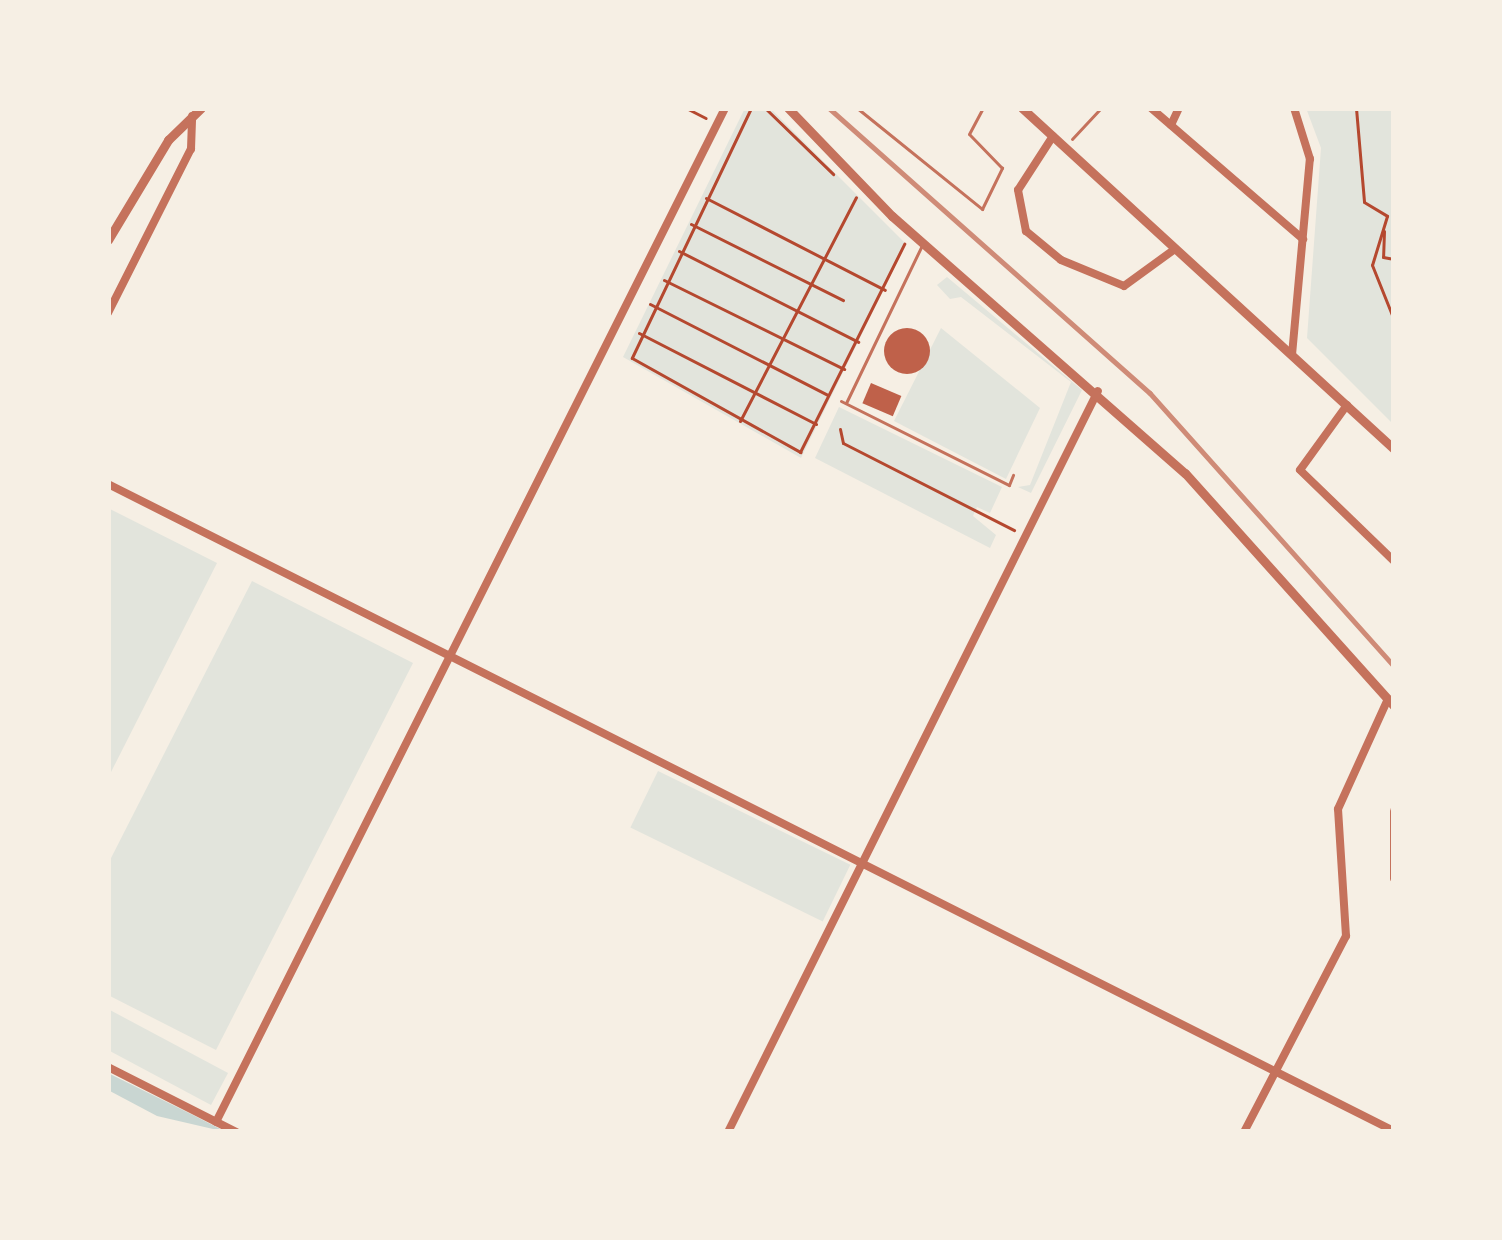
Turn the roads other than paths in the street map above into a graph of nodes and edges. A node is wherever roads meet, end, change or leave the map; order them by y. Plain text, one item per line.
1 (725, 108) edge
2 (788, 108) edge
3 (857, 108) edge
4 (983, 108) edge
5 (1101, 108) edge
6 (1151, 108) edge
7 (1180, 108) edge
8 (1294, 108) edge
9 (1029, 111) edge
10 (196, 112) edge
11 (1171, 125) junction
12 (1053, 136) junction
13 (1072, 139) dead end
14 (1303, 239) junction
15 (108, 240) edge
16 (923, 243) junction
17 (1175, 249) junction
18 (108, 313) edge
19 (1292, 355) junction
20 (1098, 391) junction
21 (1347, 405) junction
22 (1394, 448) edge
23 (1013, 475) dead end
24 (108, 484) edge
25 (1394, 561) edge
26 (450, 655) junction
27 (1391, 703) edge
28 (1394, 811) edge
29 (862, 864) junction
30 (1394, 878) edge
31 (108, 1067) edge
32 (1275, 1071) junction
33 (216, 1122) junction
34 (1394, 1131) edge
35 (236, 1132) edge
36 (728, 1132) edge
37 (1244, 1132) edge

1 - 26 street
2 - 16 street
3 - 4 lane
5 - 13 lane
6 - 11 street
7 - 11 street
8 - 14 street
9 - 12 street
10 - 15 street
10 - 18 street
11 - 14 street
12 - 17 street
12 - 17 street
14 - 19 street
16 - 20 street
16 - 23 lane
17 - 19 street
19 - 21 street
20 - 27 street
20 - 29 street
21 - 22 street
21 - 25 street
24 - 26 street
26 - 29 street
26 - 33 street
27 - 32 street
28 - 30 street
29 - 32 street
29 - 36 street
31 - 33 street
32 - 34 street
32 - 37 street
33 - 35 street

